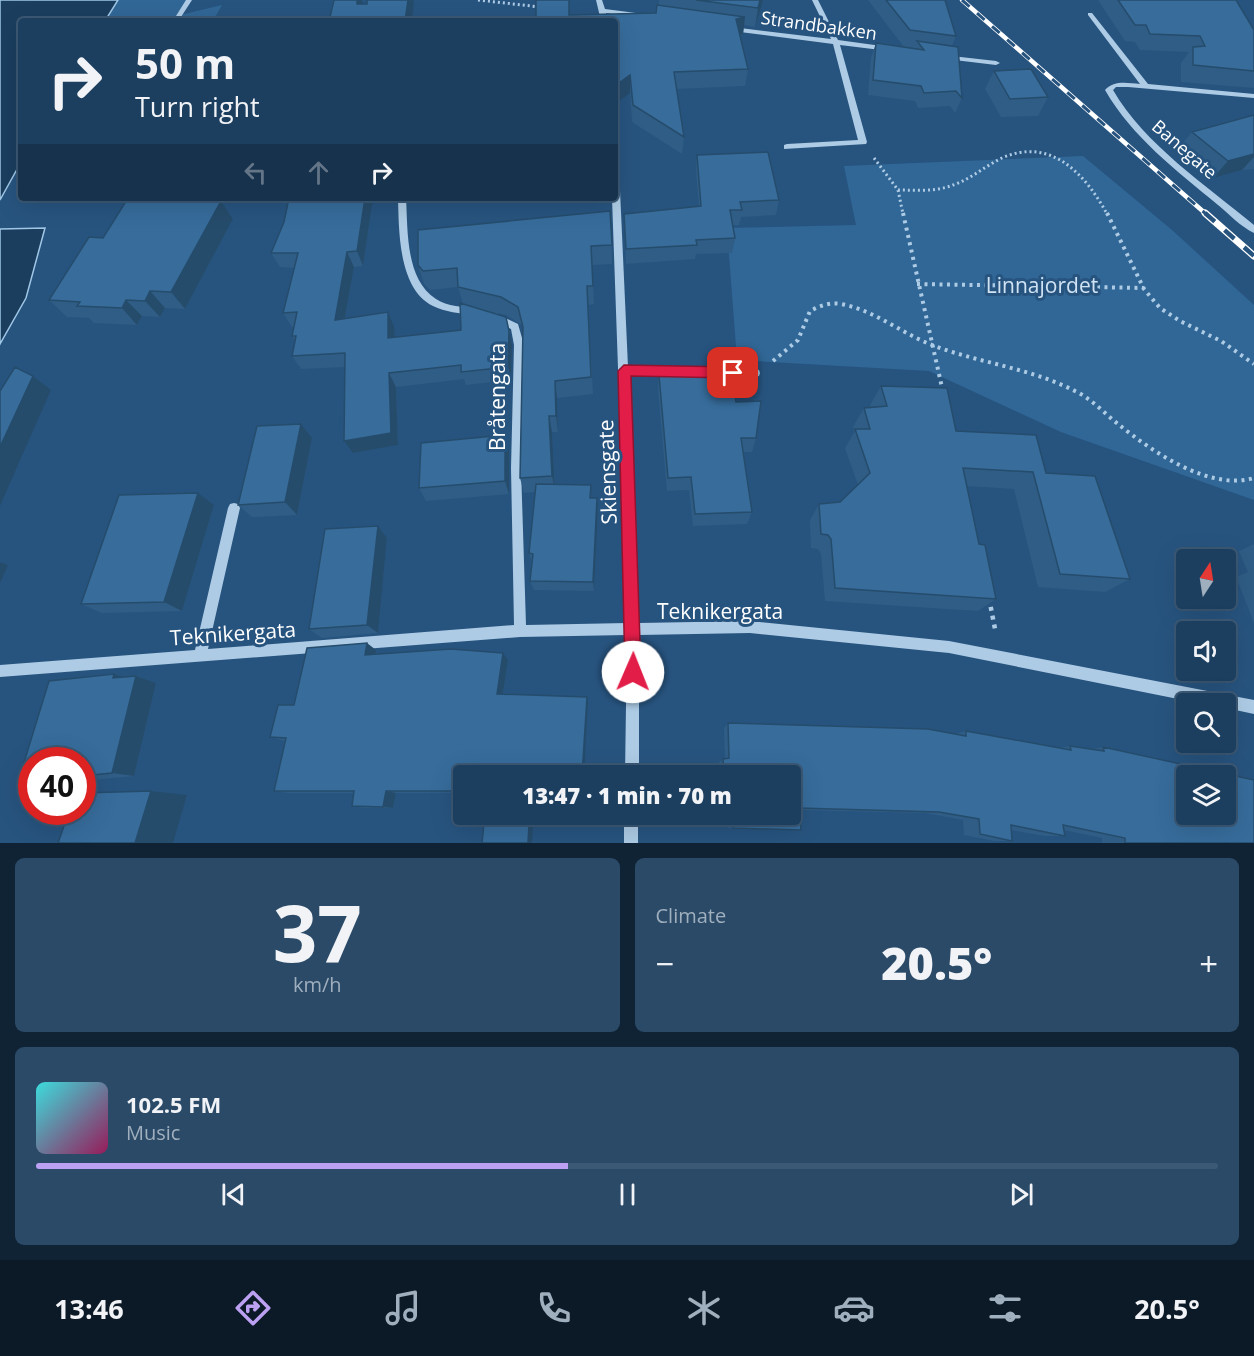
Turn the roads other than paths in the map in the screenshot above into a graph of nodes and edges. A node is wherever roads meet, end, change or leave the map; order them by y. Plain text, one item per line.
1 (189, 0) edge
2 (599, 0) edge
3 (815, 0) edge
4 (602, 11) junction
5 (1090, 15) dead end
6 (179, 16) dead end
7 (642, 16) edge
8 (603, 18) edge
9 (721, 27) edge
10 (836, 43) junction
11 (893, 50) edge
12 (939, 56) edge
13 (996, 63) dead end
14 (1146, 87) junction
15 (1254, 96) edge
16 (788, 147) dead end
17 (402, 201) edge
18 (616, 201) edge
19 (1254, 230) edge
20 (624, 371) junction
21 (755, 373) road end
22 (234, 508) dead end
23 (520, 631) junction
24 (633, 631) junction
25 (200, 655) junction
26 (0, 670) edge
27 (1254, 707) edge
28 (632, 765) edge
29 (631, 825) edge
30 (631, 843) edge

1 - 6 street
2 - 4 street
3 - 10 street
4 - 7 street
4 - 8 street
5 - 14 street
9 - 10 street, Strandbakken
10 - 11 street, Strandbakken
10 - 16 street
12 - 13 street
14 - 15 street
14 - 19 street, Banegate
17 - 23 street, Bråtengata
18 - 20 street, Skiensgate
20 - 21 street
20 - 24 street, Skiensgate
22 - 25 street
23 - 24 street, Teknikergata
23 - 25 street, Teknikergata
24 - 27 street, Teknikergata
24 - 28 street, Skiensgate
25 - 26 street, Teknikergata
29 - 30 street

